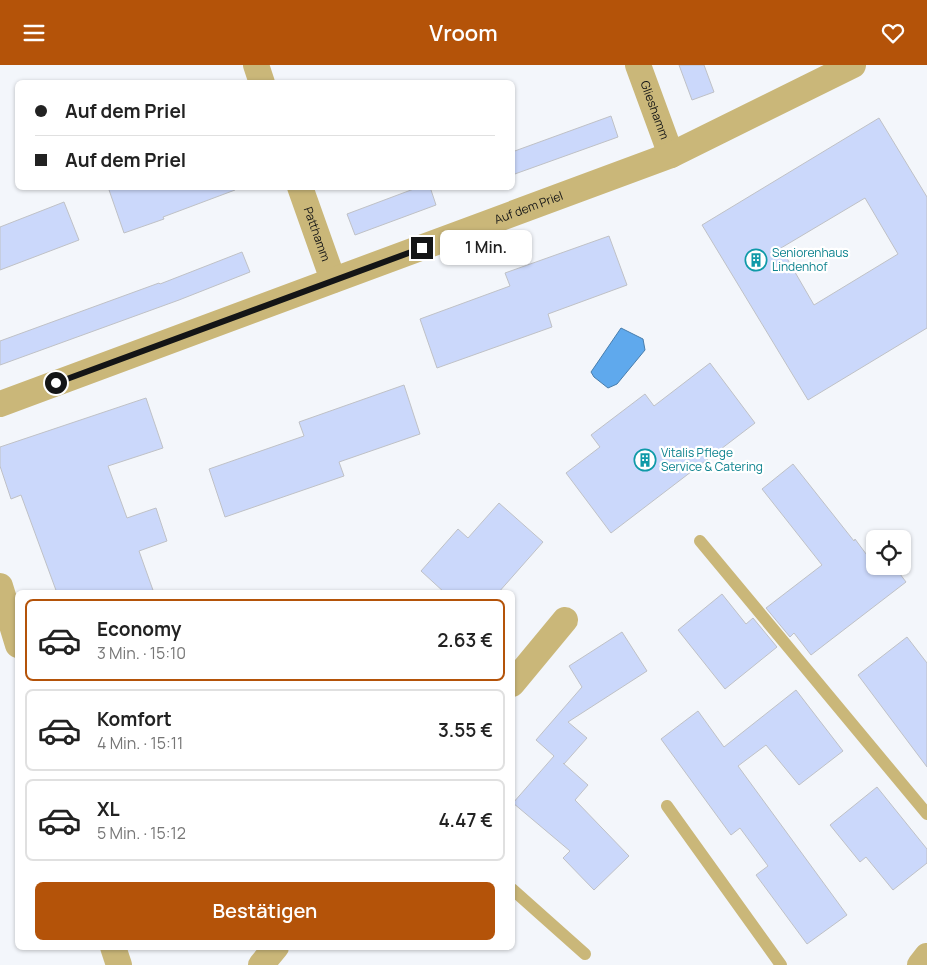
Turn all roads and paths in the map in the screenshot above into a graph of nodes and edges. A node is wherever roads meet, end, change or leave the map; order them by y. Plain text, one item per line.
1 (256, 65) edge
2 (638, 65) edge
3 (853, 65) edge
4 (261, 80) edge
5 (671, 155) junction
6 (301, 190) edge
7 (333, 280) junction
8 (0, 404) edge
9 (700, 541) dead end
10 (0, 586) edge
11 (565, 620) dead end
12 (15, 635) edge
13 (515, 680) edge
14 (667, 806) dead end
15 (927, 814) edge
16 (515, 892) edge
17 (114, 950) edge
18 (274, 950) edge
19 (584, 954) dead end
20 (927, 956) edge
21 (119, 965) edge
22 (261, 965) edge
23 (781, 965) edge
24 (920, 965) edge

1 - 4 street
2 - 5 street, Glieshamm
3 - 5 street, Auf dem Priel
5 - 7 street, Auf dem Priel
6 - 7 street, Patthamm
7 - 8 street, Auf dem Priel
9 - 15 lane
10 - 12 street
11 - 13 street
14 - 23 lane
16 - 19 lane
17 - 21 street
18 - 22 street
20 - 24 street

